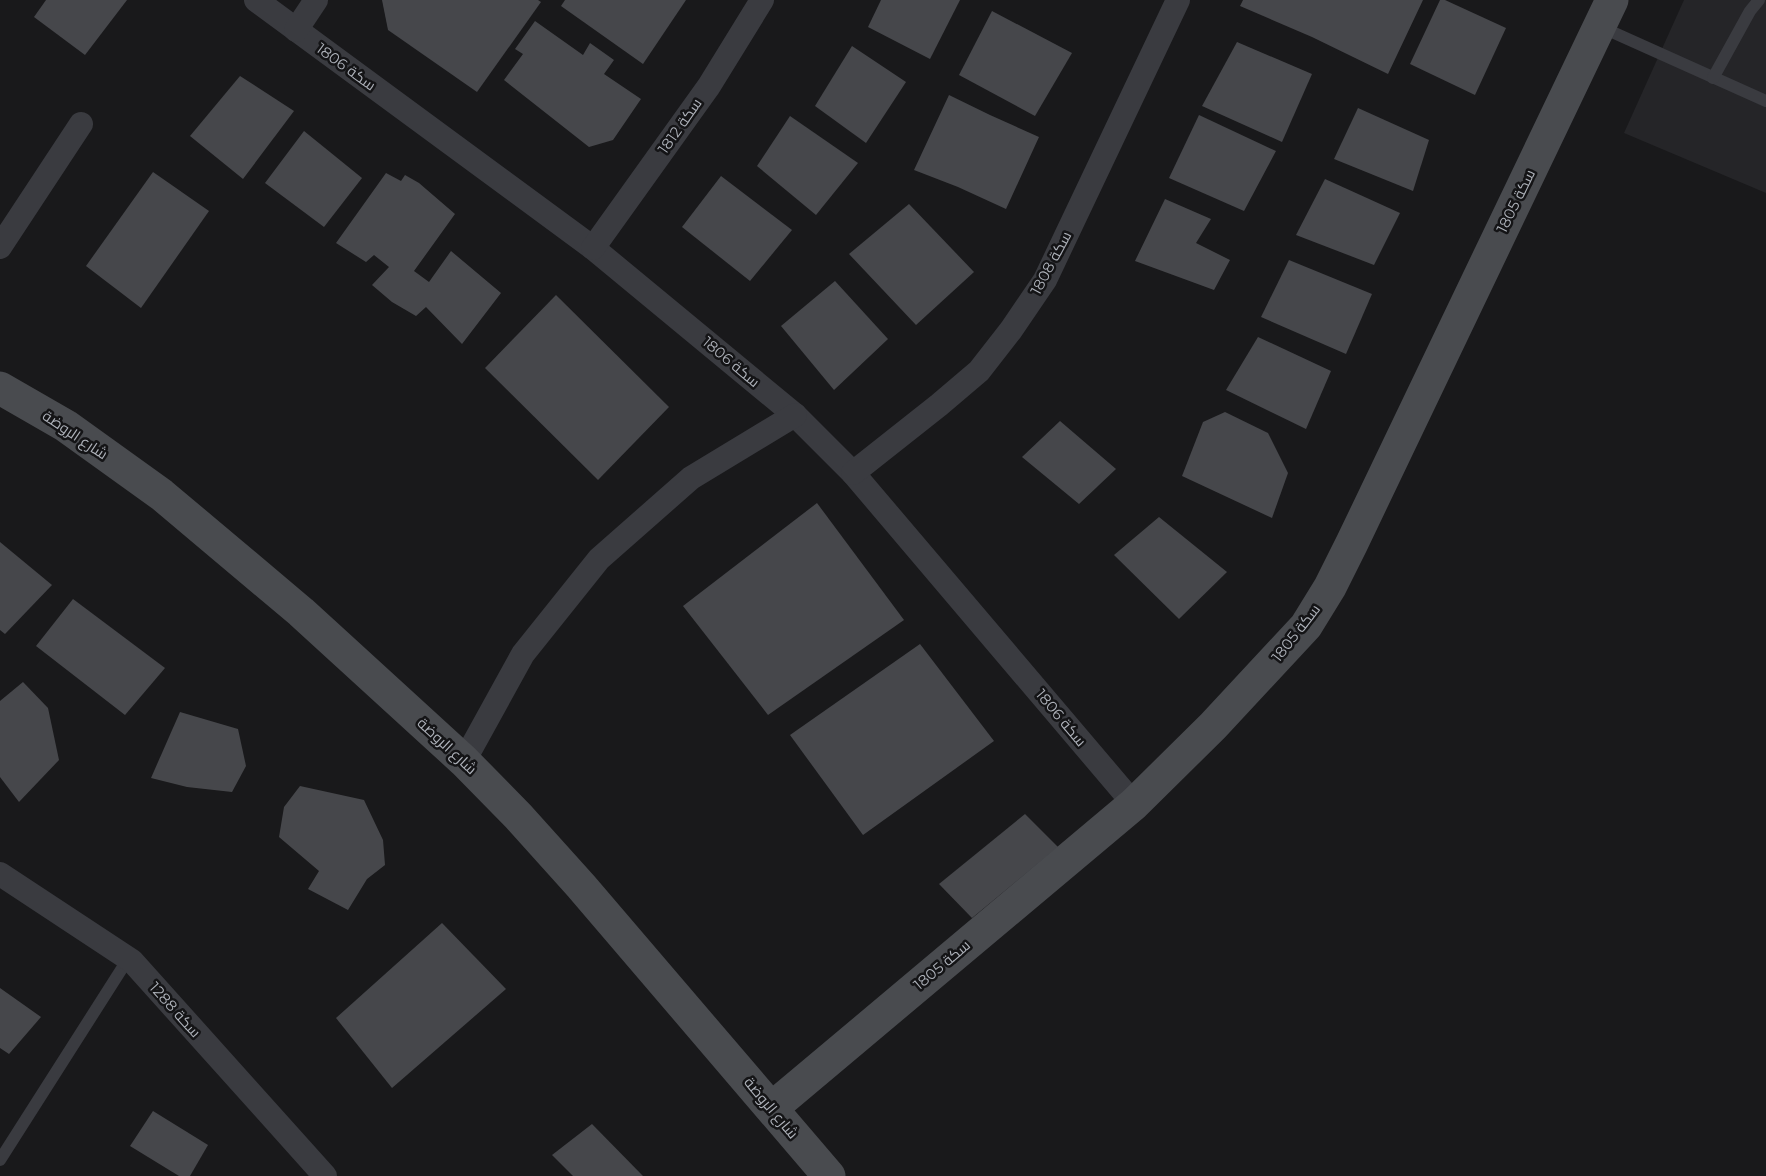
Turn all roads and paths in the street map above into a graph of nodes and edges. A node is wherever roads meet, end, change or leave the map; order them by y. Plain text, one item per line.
1 (256, 0) edge
2 (316, 0) edge
3 (762, 0) edge
4 (1178, 0) edge
5 (1759, 0) edge
6 (1606, 13) edge
7 (296, 30) junction
8 (1713, 78) junction
9 (1766, 101) edge
10 (81, 124) dead end
11 (0, 247) edge
12 (593, 248) junction
13 (0, 388) edge
14 (795, 415) junction
15 (853, 473) junction
16 (464, 761) junction
17 (1134, 804) junction
18 (0, 874) edge
19 (128, 959) junction
20 (772, 1108) junction
21 (0, 1160) edge
22 (325, 1176) edge
23 (829, 1176) edge

1 - 7 street, سكة 1806
2 - 7 street
3 - 12 street, سكة 1812
4 - 15 street, سكة 1808
5 - 8 lane
6 - 8 lane
6 - 17 street, سكة 1805
7 - 12 street, سكة 1806
8 - 9 lane
10 - 11 street
12 - 14 street, سكة 1806
13 - 16 street, شارع الروضة
14 - 15 street, سكة 1806
14 - 16 street
15 - 17 street, سكة 1806
16 - 20 street, شارع الروضة
17 - 20 street, سكة 1805
18 - 19 street, سكة 1288
19 - 21 lane
19 - 22 street, سكة 1288
20 - 23 street, شارع الروضة

